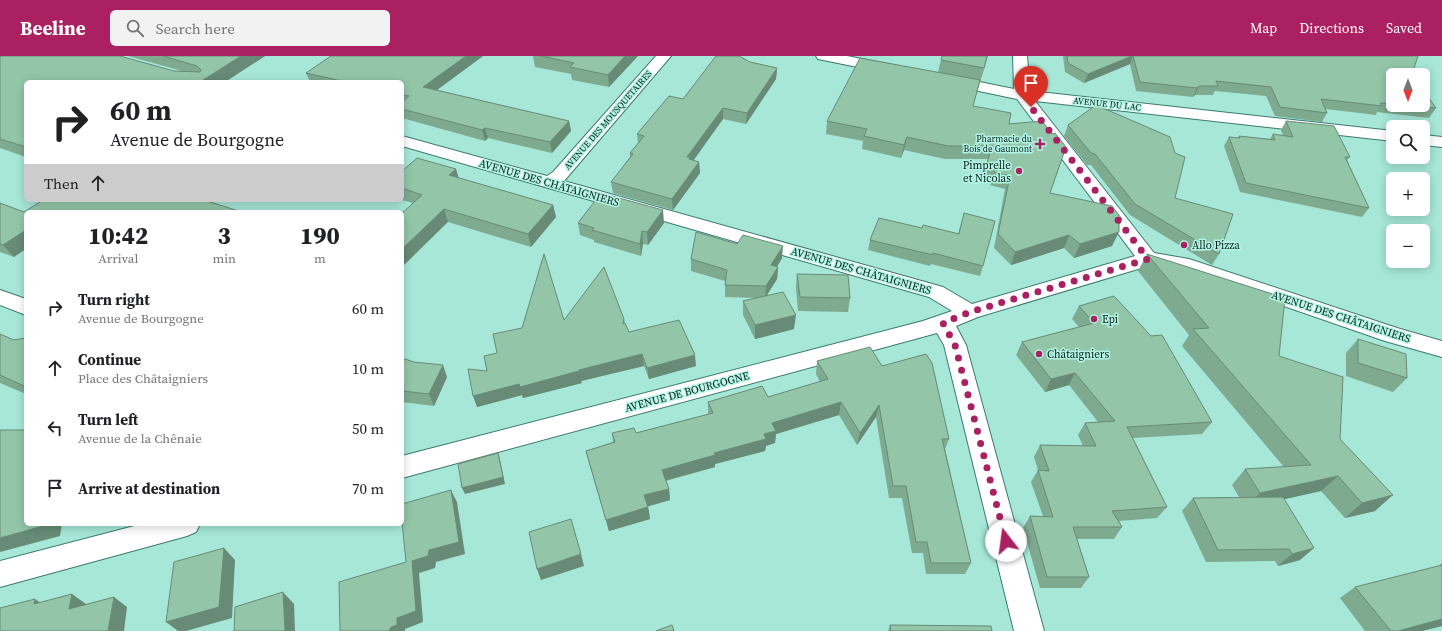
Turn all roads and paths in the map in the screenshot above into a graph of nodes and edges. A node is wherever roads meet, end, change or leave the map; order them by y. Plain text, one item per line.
1 (664, 56) edge
2 (823, 56) edge
3 (1020, 56) edge
4 (903, 72) edge
5 (934, 78) edge
6 (1022, 95) junction
7 (1386, 135) edge
8 (1430, 141) edge
9 (404, 142) edge
10 (1442, 142) edge
11 (550, 183) junction
12 (1148, 259) junction
13 (0, 297) edge
14 (24, 306) edge
15 (970, 312) junction
16 (943, 323) junction
17 (1442, 349) edge
18 (404, 466) edge
19 (180, 526) edge
20 (0, 574) edge
21 (1029, 631) edge

1 - 11 street, AVENUE DES MOUSQUETAIRES
2 - 4 street
3 - 6 street
5 - 6 street, AVENUE DU LAC
6 - 7 street, AVENUE DU LAC
6 - 12 street
8 - 10 street
9 - 11 street, AVENUE DES CHÂTAIGNIERS
11 - 15 street, AVENUE DES CHÂTAIGNIERS
12 - 15 street, AVENUE DE BOURGOGNE
12 - 17 street, AVENUE DES CHÂTAIGNIERS
13 - 14 street
15 - 16 street, AVENUE DE BOURGOGNE
16 - 18 street, AVENUE DE BOURGOGNE
16 - 21 street
19 - 20 street

